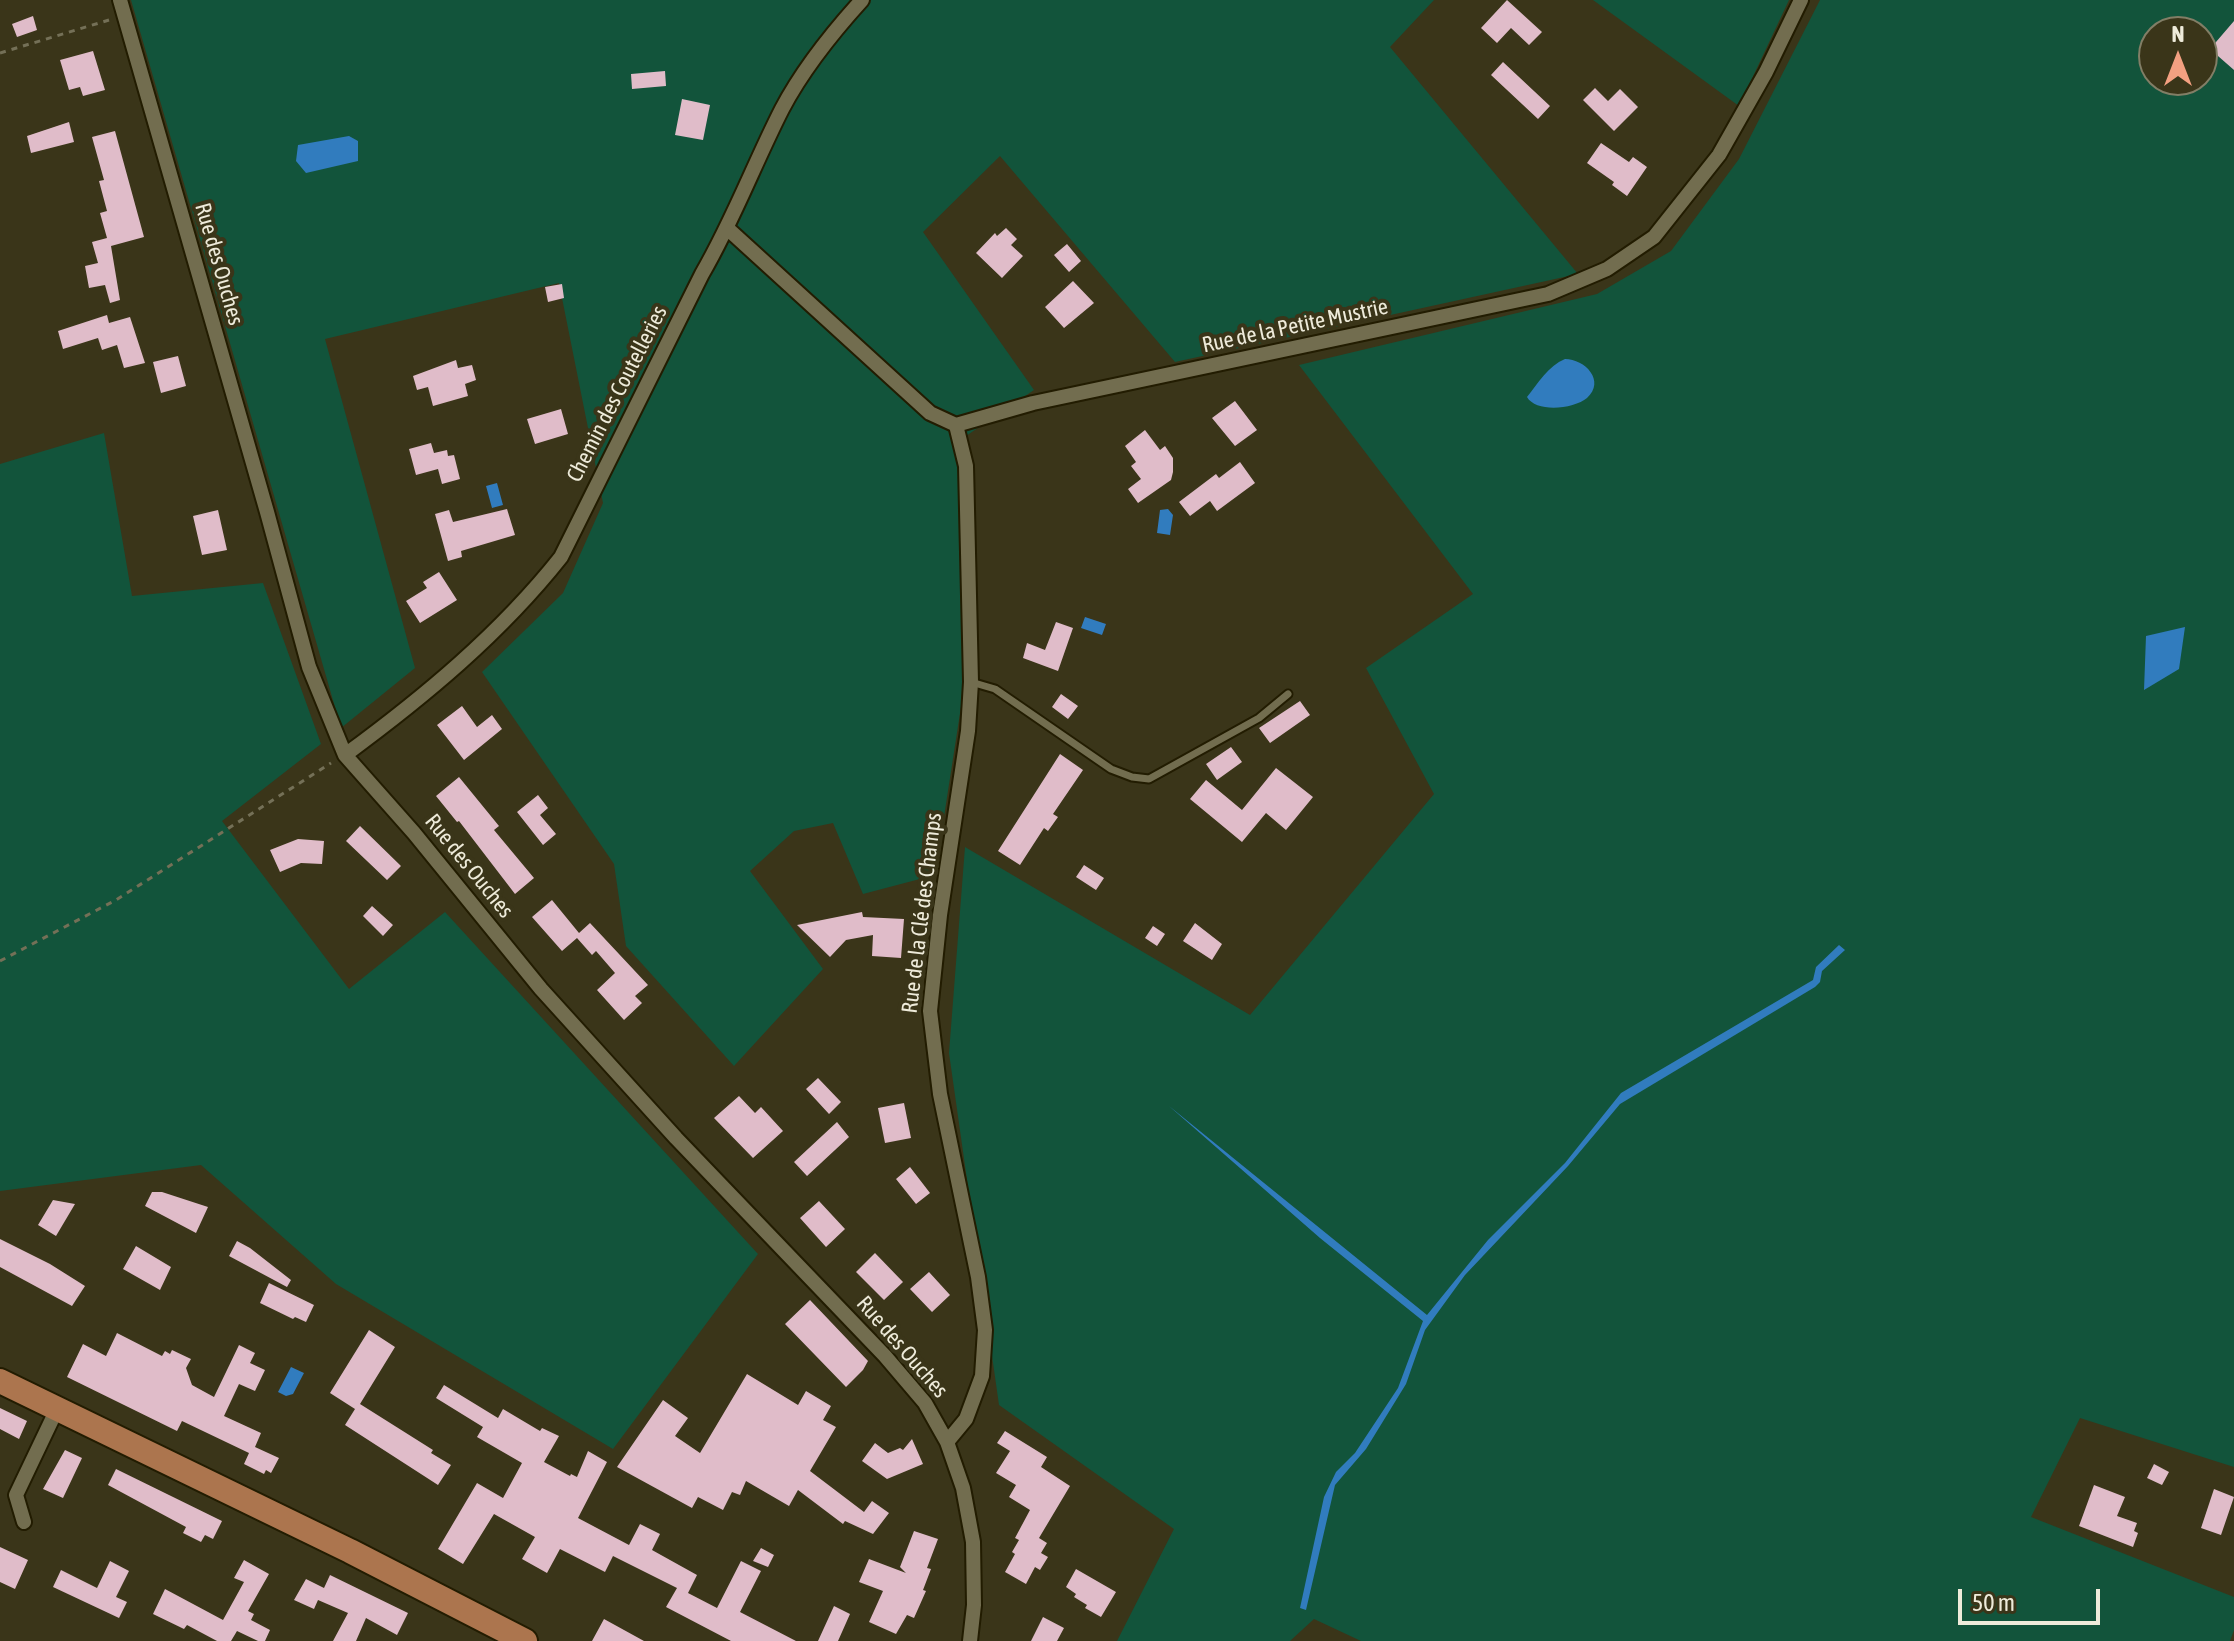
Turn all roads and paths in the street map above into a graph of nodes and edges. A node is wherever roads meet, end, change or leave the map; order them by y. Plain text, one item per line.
1 (120, 0) edge
2 (862, 0) edge
3 (1801, 0) edge
4 (125, 16) junction
5 (0, 53) edge
6 (728, 229) junction
7 (956, 425) junction
8 (971, 682) junction
9 (1288, 694) dead end
10 (345, 755) junction
11 (0, 961) edge
12 (0, 1381) edge
13 (57, 1409) junction
14 (947, 1442) junction
15 (24, 1522) dead end
16 (525, 1641) edge
17 (970, 1641) edge

1 - 4 street, Rue des Ouches
2 - 6 street, Chemin des Coutelleries
3 - 7 street, Rue de la Petite Mustrie
4 - 5 path
4 - 10 street, Rue des Ouches
6 - 7 street
6 - 10 street, Chemin des Coutelleries
7 - 8 street, Rue de la Clé des Champs
8 - 9 lane
8 - 14 street, Rue de la Clé des Champs
10 - 11 path
10 - 14 street, Rue des Ouches
12 - 13 main road
13 - 15 street
13 - 16 main road
14 - 17 street, Rue des Ouches

